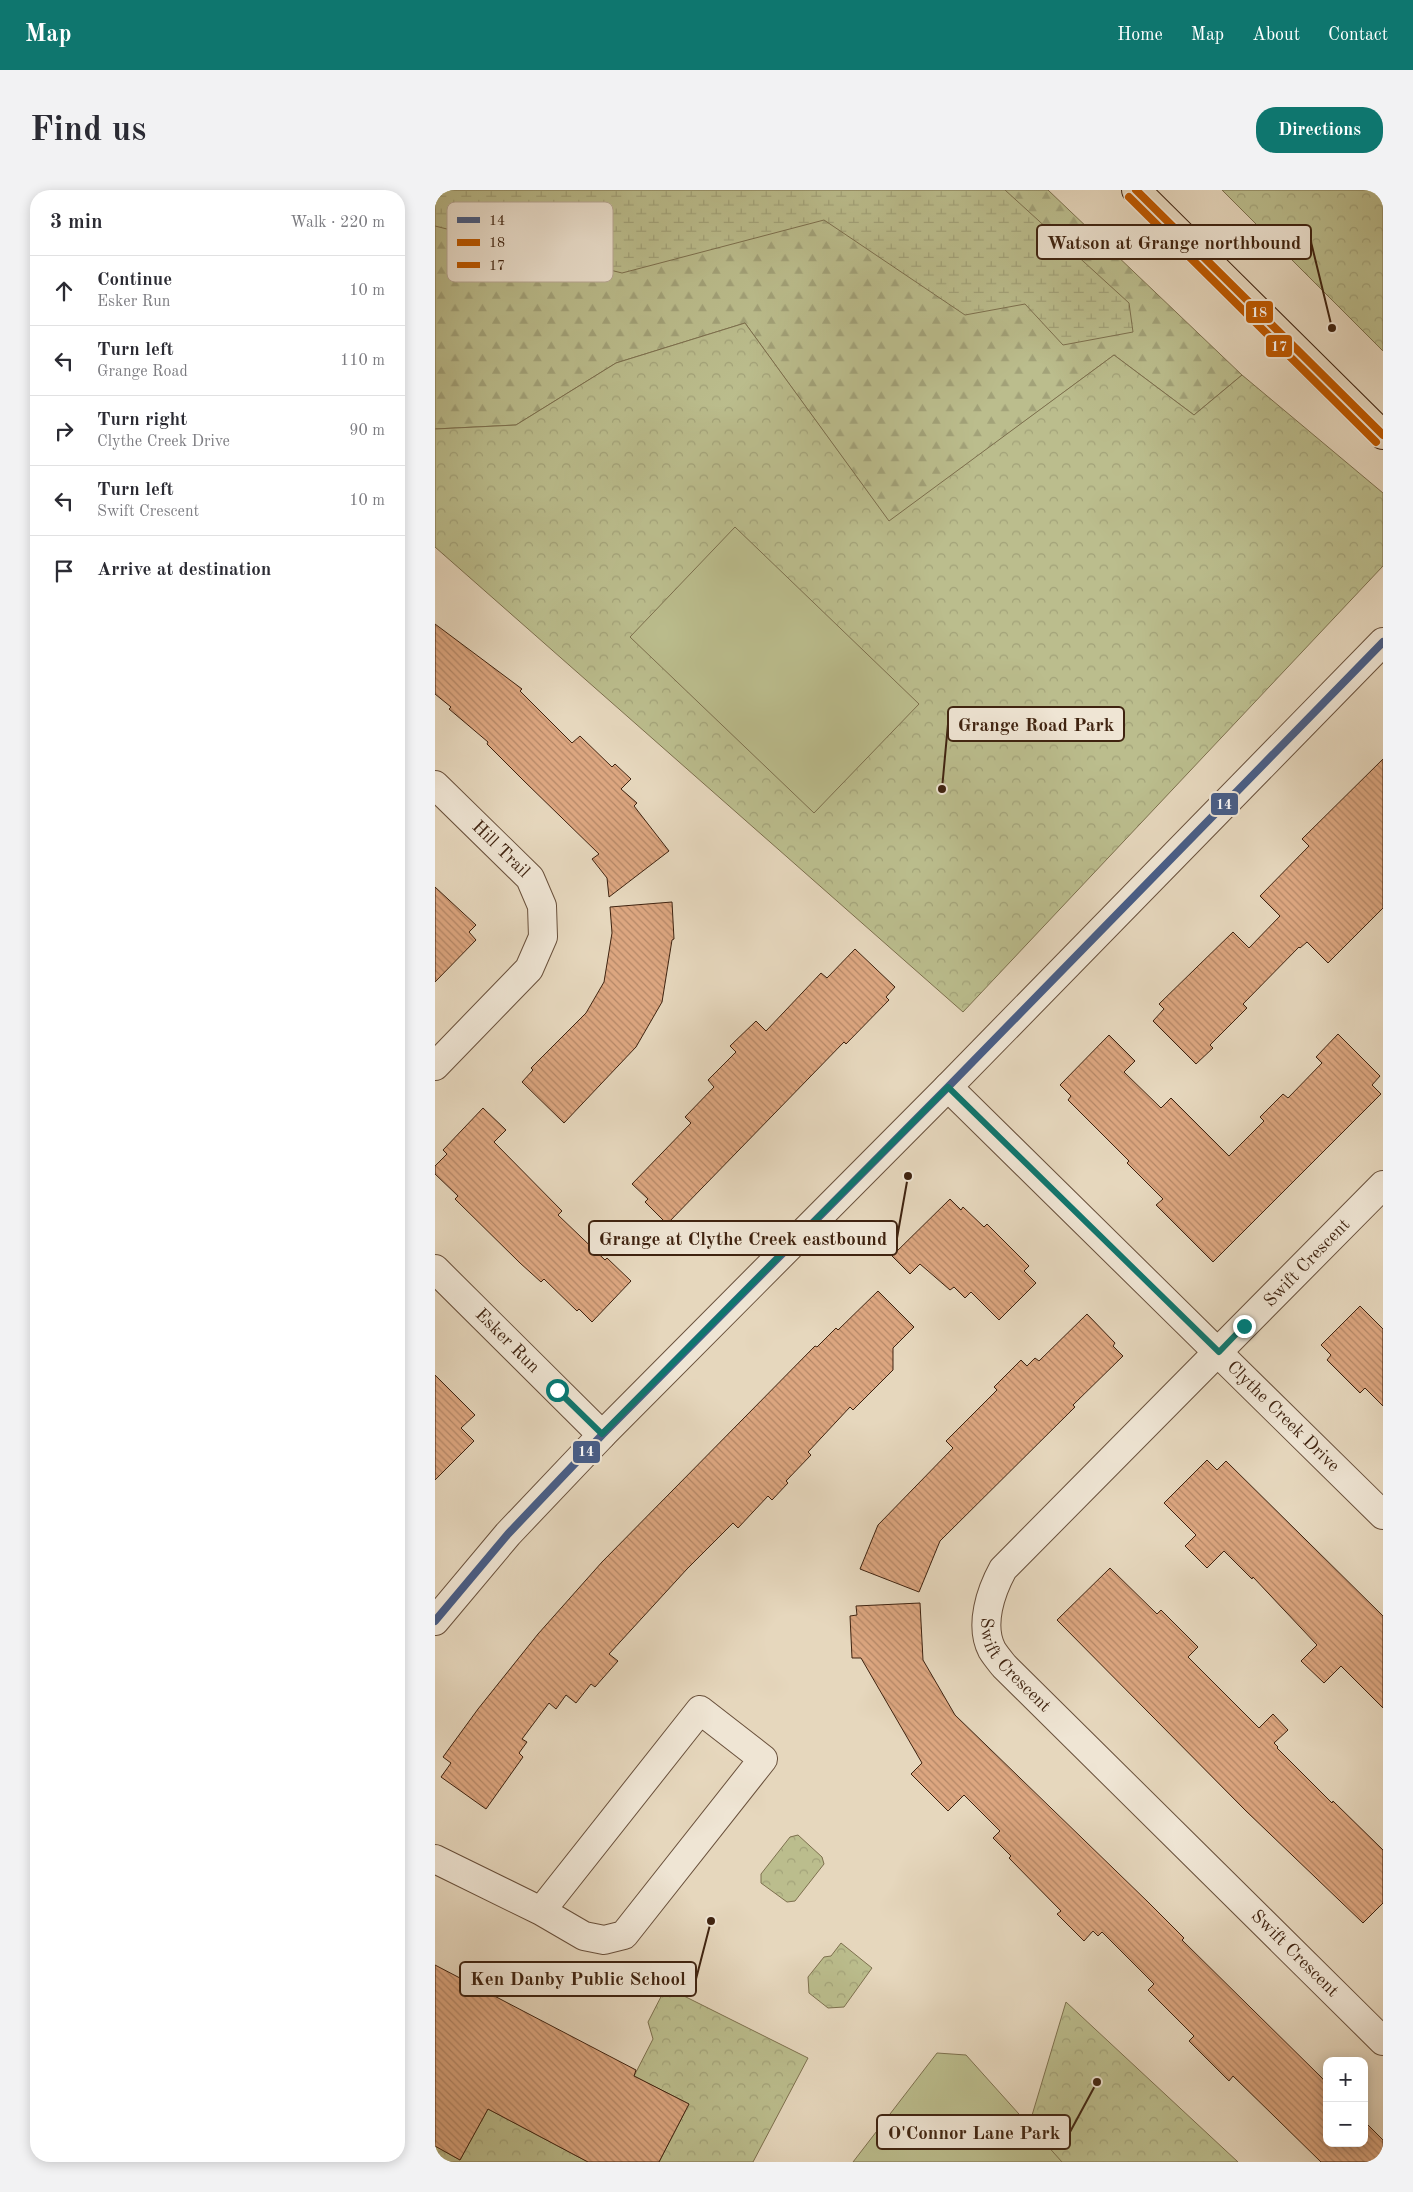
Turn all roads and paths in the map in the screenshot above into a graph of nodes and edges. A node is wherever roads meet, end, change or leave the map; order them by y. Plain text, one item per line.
1 (1136, 190) edge
2 (1383, 435) edge
3 (1383, 642) edge
4 (435, 785) edge
5 (435, 1066) edge
6 (948, 1087) junction
7 (1383, 1185) edge
8 (435, 1269) edge
9 (1219, 1352) junction
10 (602, 1434) junction
11 (1383, 1515) edge
12 (435, 1621) edge
13 (435, 1859) edge
14 (541, 1912) junction
15 (1383, 2041) edge

1 - 2 main road
3 - 6 street
4 - 5 street, Hill Trail
6 - 9 street, Clythe Creek Drive
6 - 10 street
7 - 9 street, Swift Crescent
8 - 10 street, Esker Run
9 - 11 street, Clythe Creek Drive
9 - 15 street, Swift Crescent
10 - 12 street
13 - 14 street
14 - 14 street

